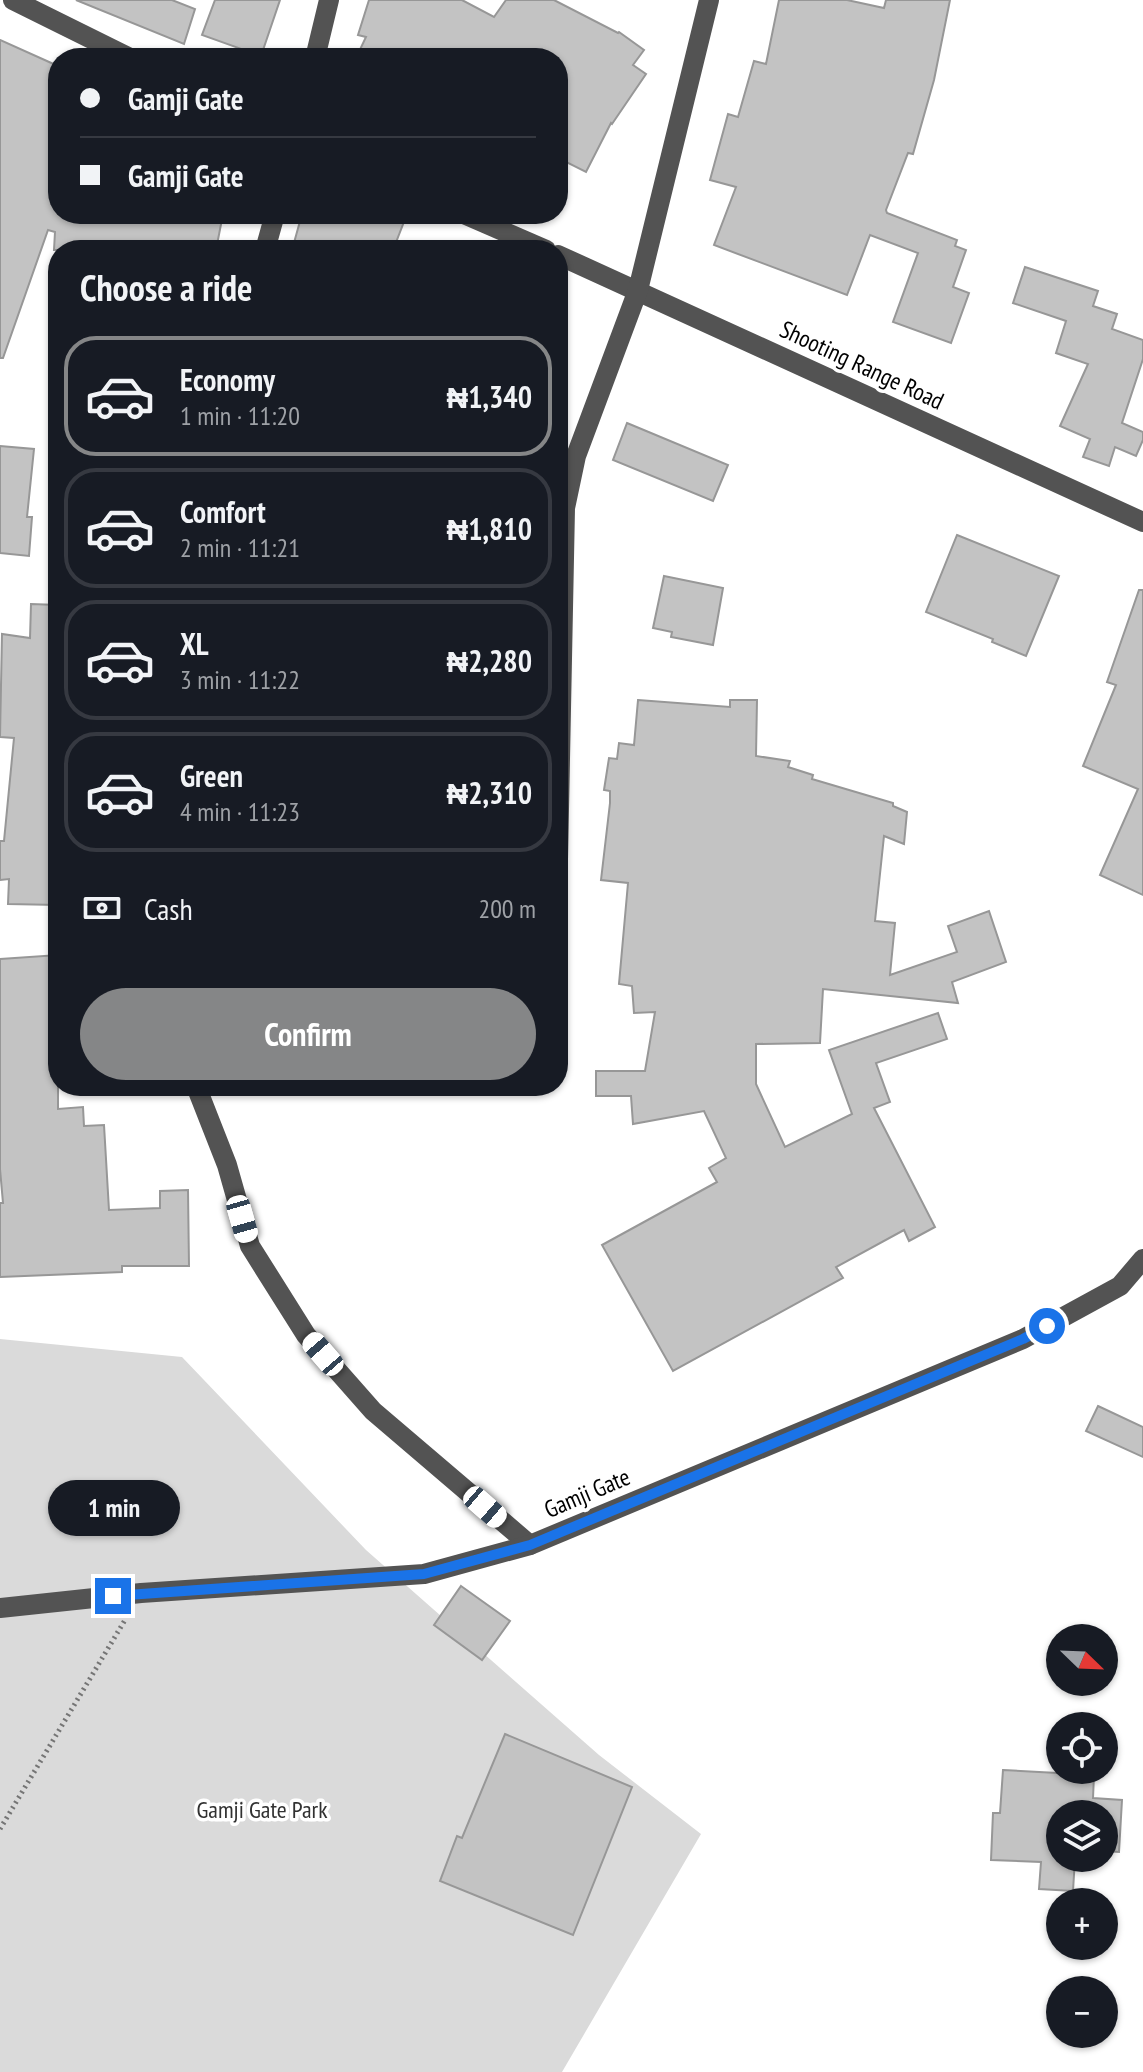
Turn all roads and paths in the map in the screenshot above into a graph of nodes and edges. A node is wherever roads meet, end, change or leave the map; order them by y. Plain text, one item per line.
1 (13, 0) edge
2 (329, 0) edge
3 (709, 0) edge
4 (110, 48) edge
5 (317, 48) edge
6 (487, 224) edge
7 (523, 240) edge
8 (568, 259) edge
9 (638, 290) junction
10 (568, 494) edge
11 (1143, 522) edge
12 (200, 1096) edge
13 (1143, 1259) edge
14 (530, 1545) junction
15 (141, 1593) junction
16 (0, 1608) edge
17 (0, 1829) edge

1 - 4 street
2 - 5 street
3 - 9 street
6 - 7 street
8 - 9 street, Shooting Range Road
9 - 10 street
9 - 11 street, Shooting Range Road
12 - 14 street
13 - 14 street, Gamji Gate
14 - 15 street, Gamji Gate
15 - 16 street, Gamji Gate
15 - 17 path

